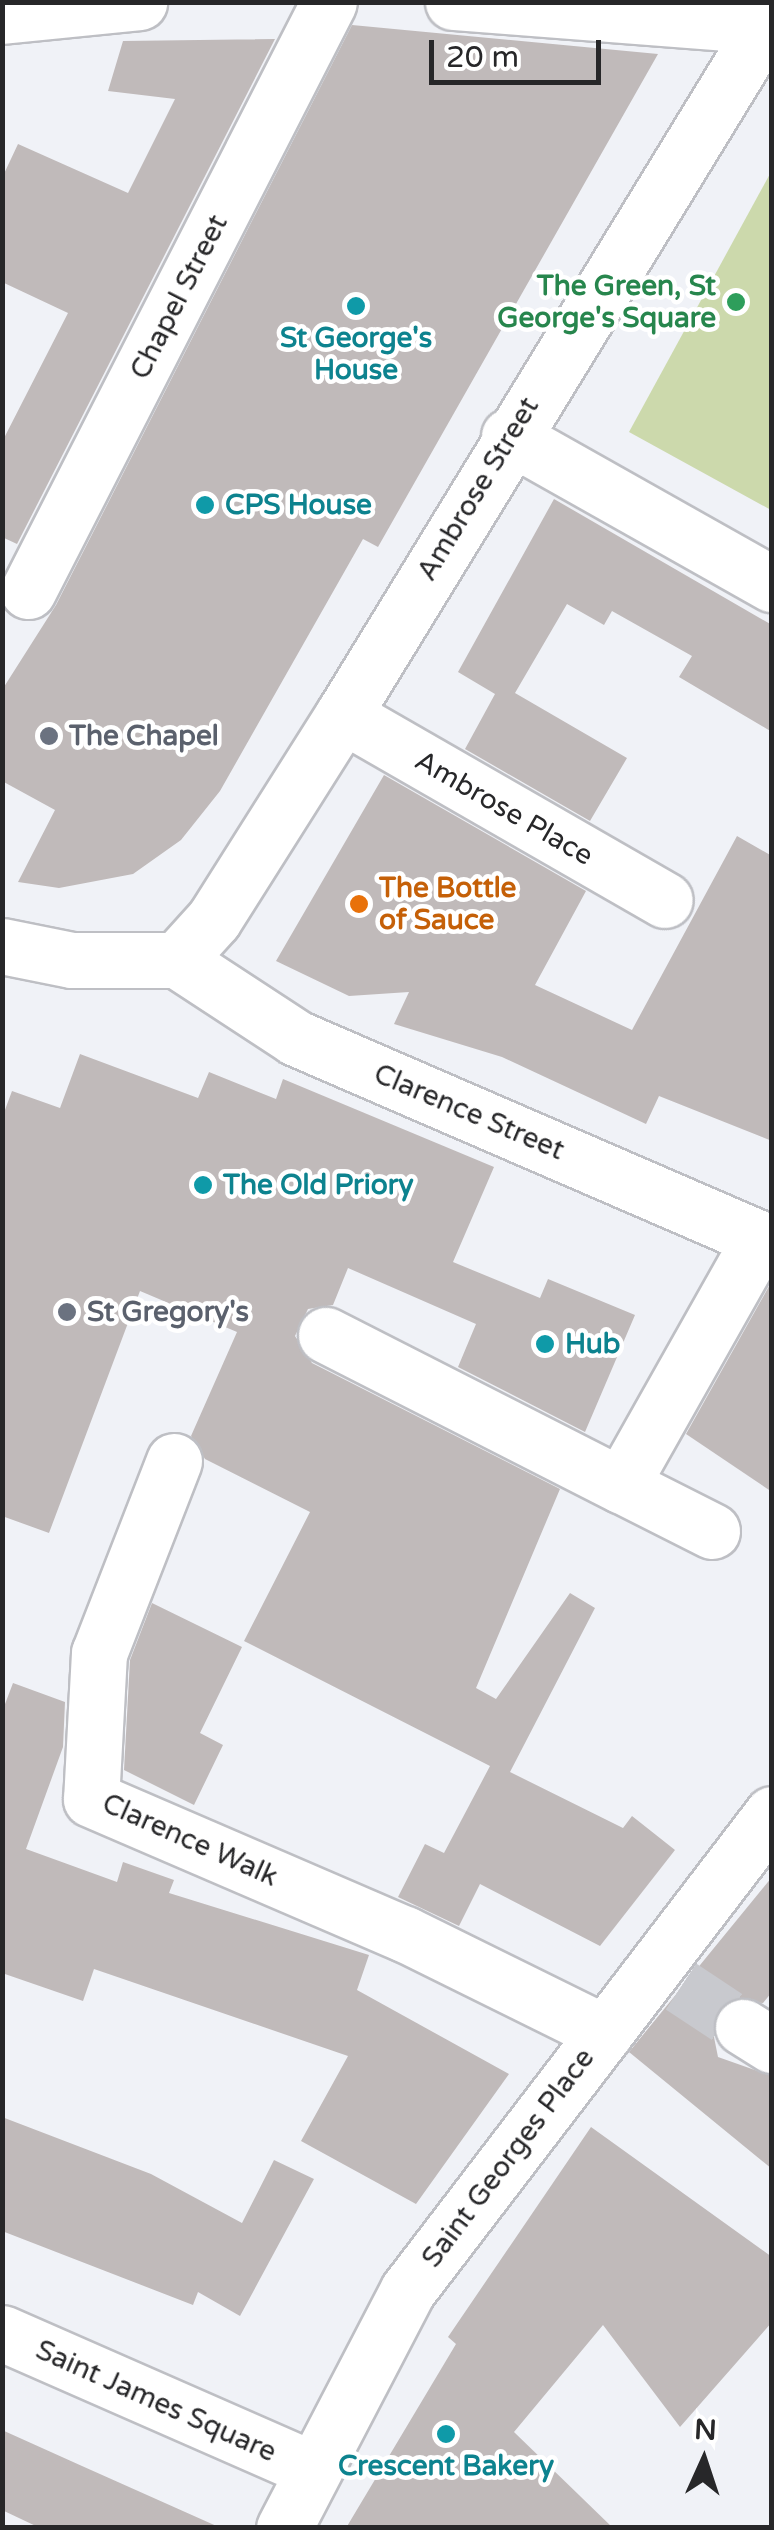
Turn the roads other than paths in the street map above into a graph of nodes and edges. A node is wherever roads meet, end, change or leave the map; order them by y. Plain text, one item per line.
1 (139, 2) edge
2 (329, 2) edge
3 (453, 2) edge
4 (2, 16) edge
5 (767, 20) edge
6 (510, 436) junction
7 (772, 584) edge
8 (28, 591) dead end
9 (343, 715) junction
10 (665, 900) dead end
11 (2, 946) edge
12 (177, 960) junction
13 (766, 1241) edge
14 (326, 1336) dead end
15 (174, 1461) dead end
16 (621, 1486) junction
17 (712, 1532) dead end
18 (772, 1814) edge
19 (604, 2033) junction
20 (2, 2334) edge
21 (310, 2468) junction
22 (284, 2528) edge

1 - 4 street
2 - 8 street, Chapel Street
3 - 5 street
5 - 6 street, Ambrose Street
6 - 7 street
6 - 9 street, Ambrose Street
9 - 10 street, Ambrose Place
9 - 12 street, Ambrose Street
11 - 12 street
12 - 13 street, Clarence Street
13 - 16 street
14 - 16 street
15 - 19 street, Clarence Walk
16 - 17 street
18 - 19 street, Saint Georges Place
19 - 21 street, Saint Georges Place
20 - 21 street, Saint James Square
21 - 22 street, Saint Georges Place

